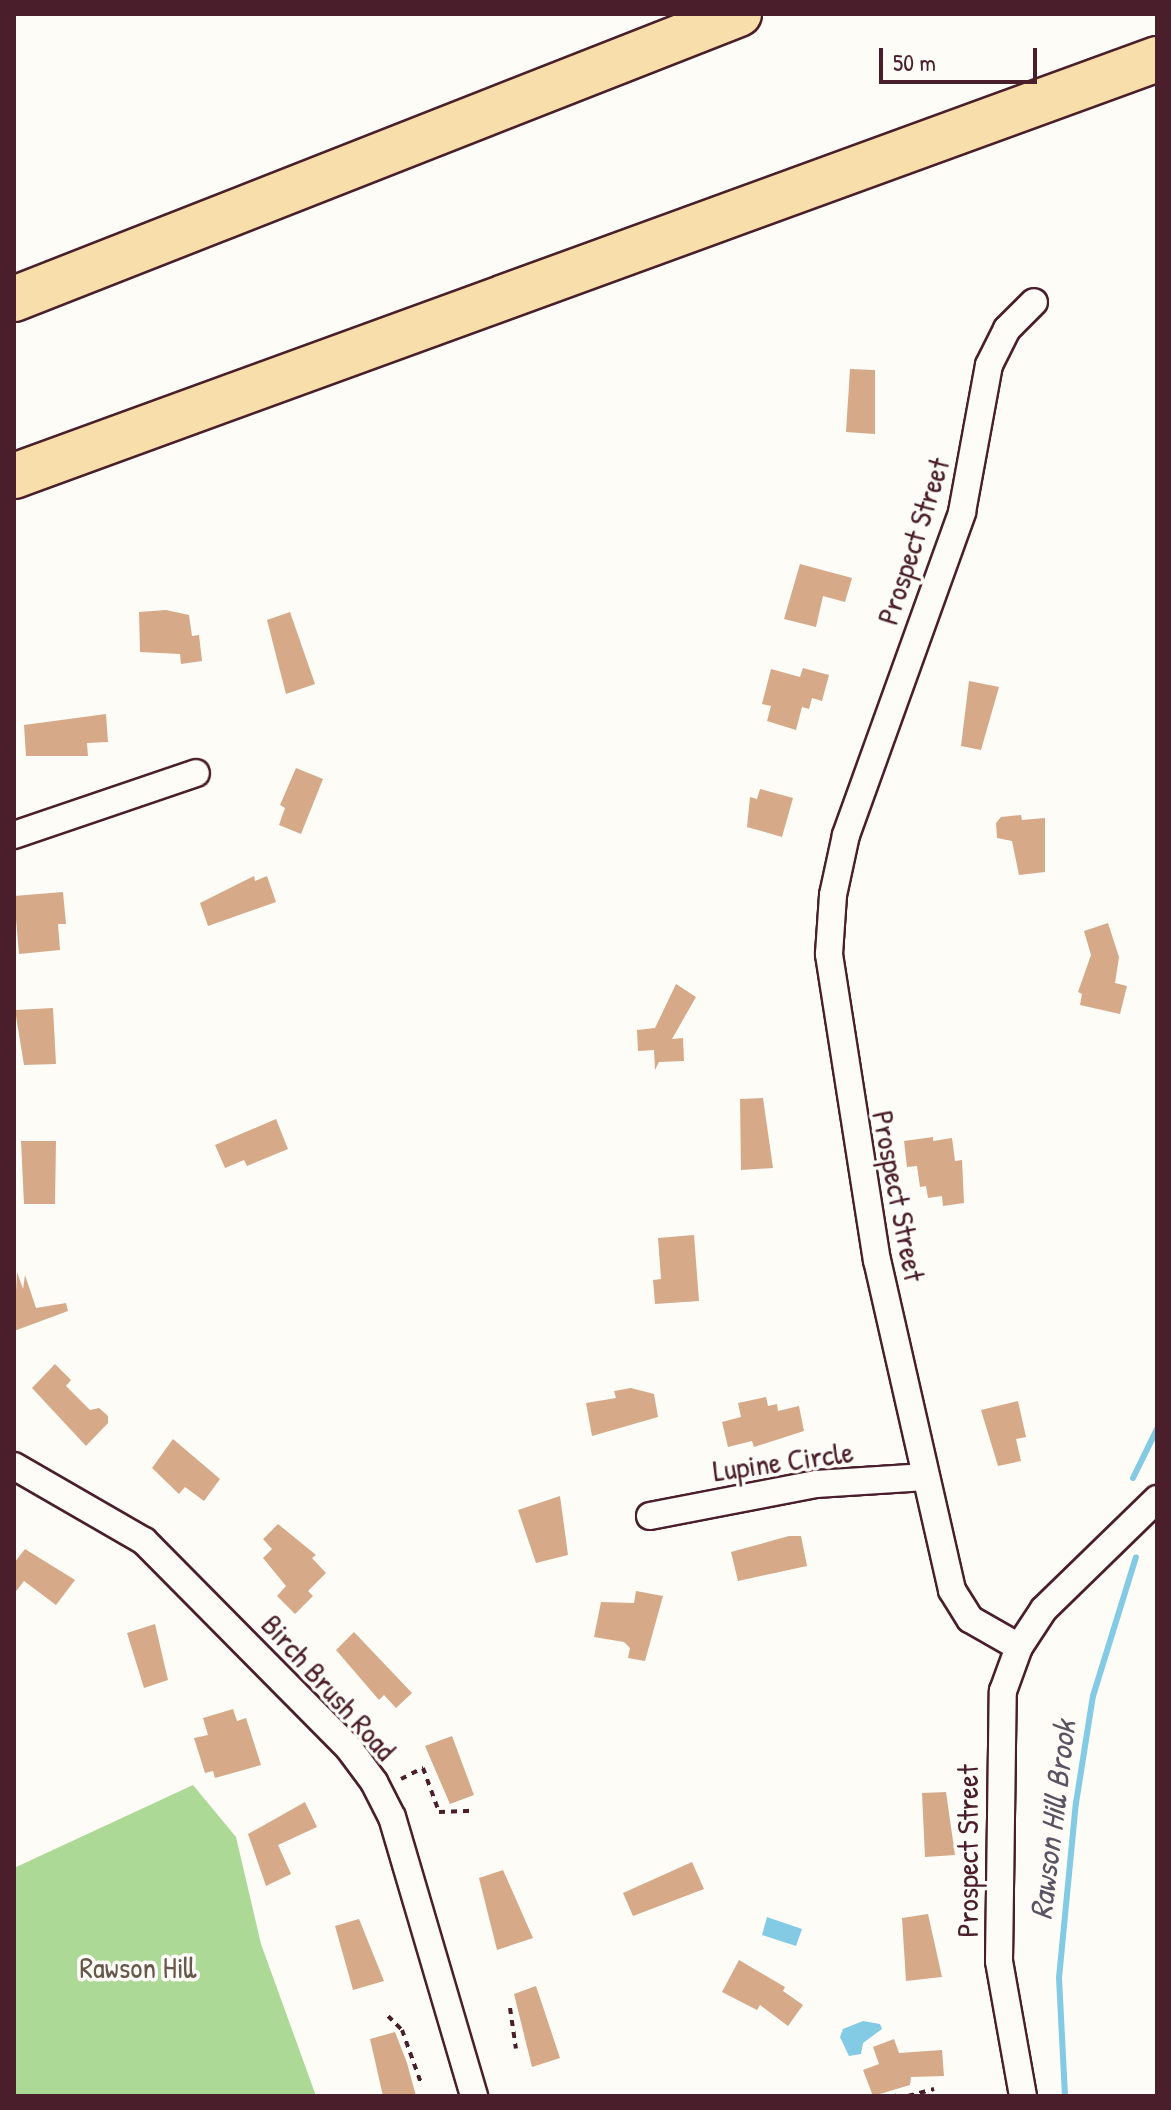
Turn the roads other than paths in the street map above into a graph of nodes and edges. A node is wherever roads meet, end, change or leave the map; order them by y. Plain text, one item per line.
1 (739, 14) edge
2 (1157, 59) edge
3 (14, 299) edge
4 (1034, 302) dead end
5 (14, 476) edge
6 (196, 773) dead end
7 (14, 835) edge
8 (14, 1466) edge
9 (926, 1477) junction
10 (1157, 1499) edge
11 (650, 1516) dead end
12 (1019, 1647) junction
13 (474, 2096) edge
14 (1023, 2096) edge

1 - 3 highway
2 - 5 highway
4 - 9 street, Prospect Street
6 - 7 street
8 - 13 street, Birch Brush Road
9 - 11 street, Lupine Circle
9 - 12 street, Prospect Street
10 - 12 street
12 - 14 street, Prospect Street

